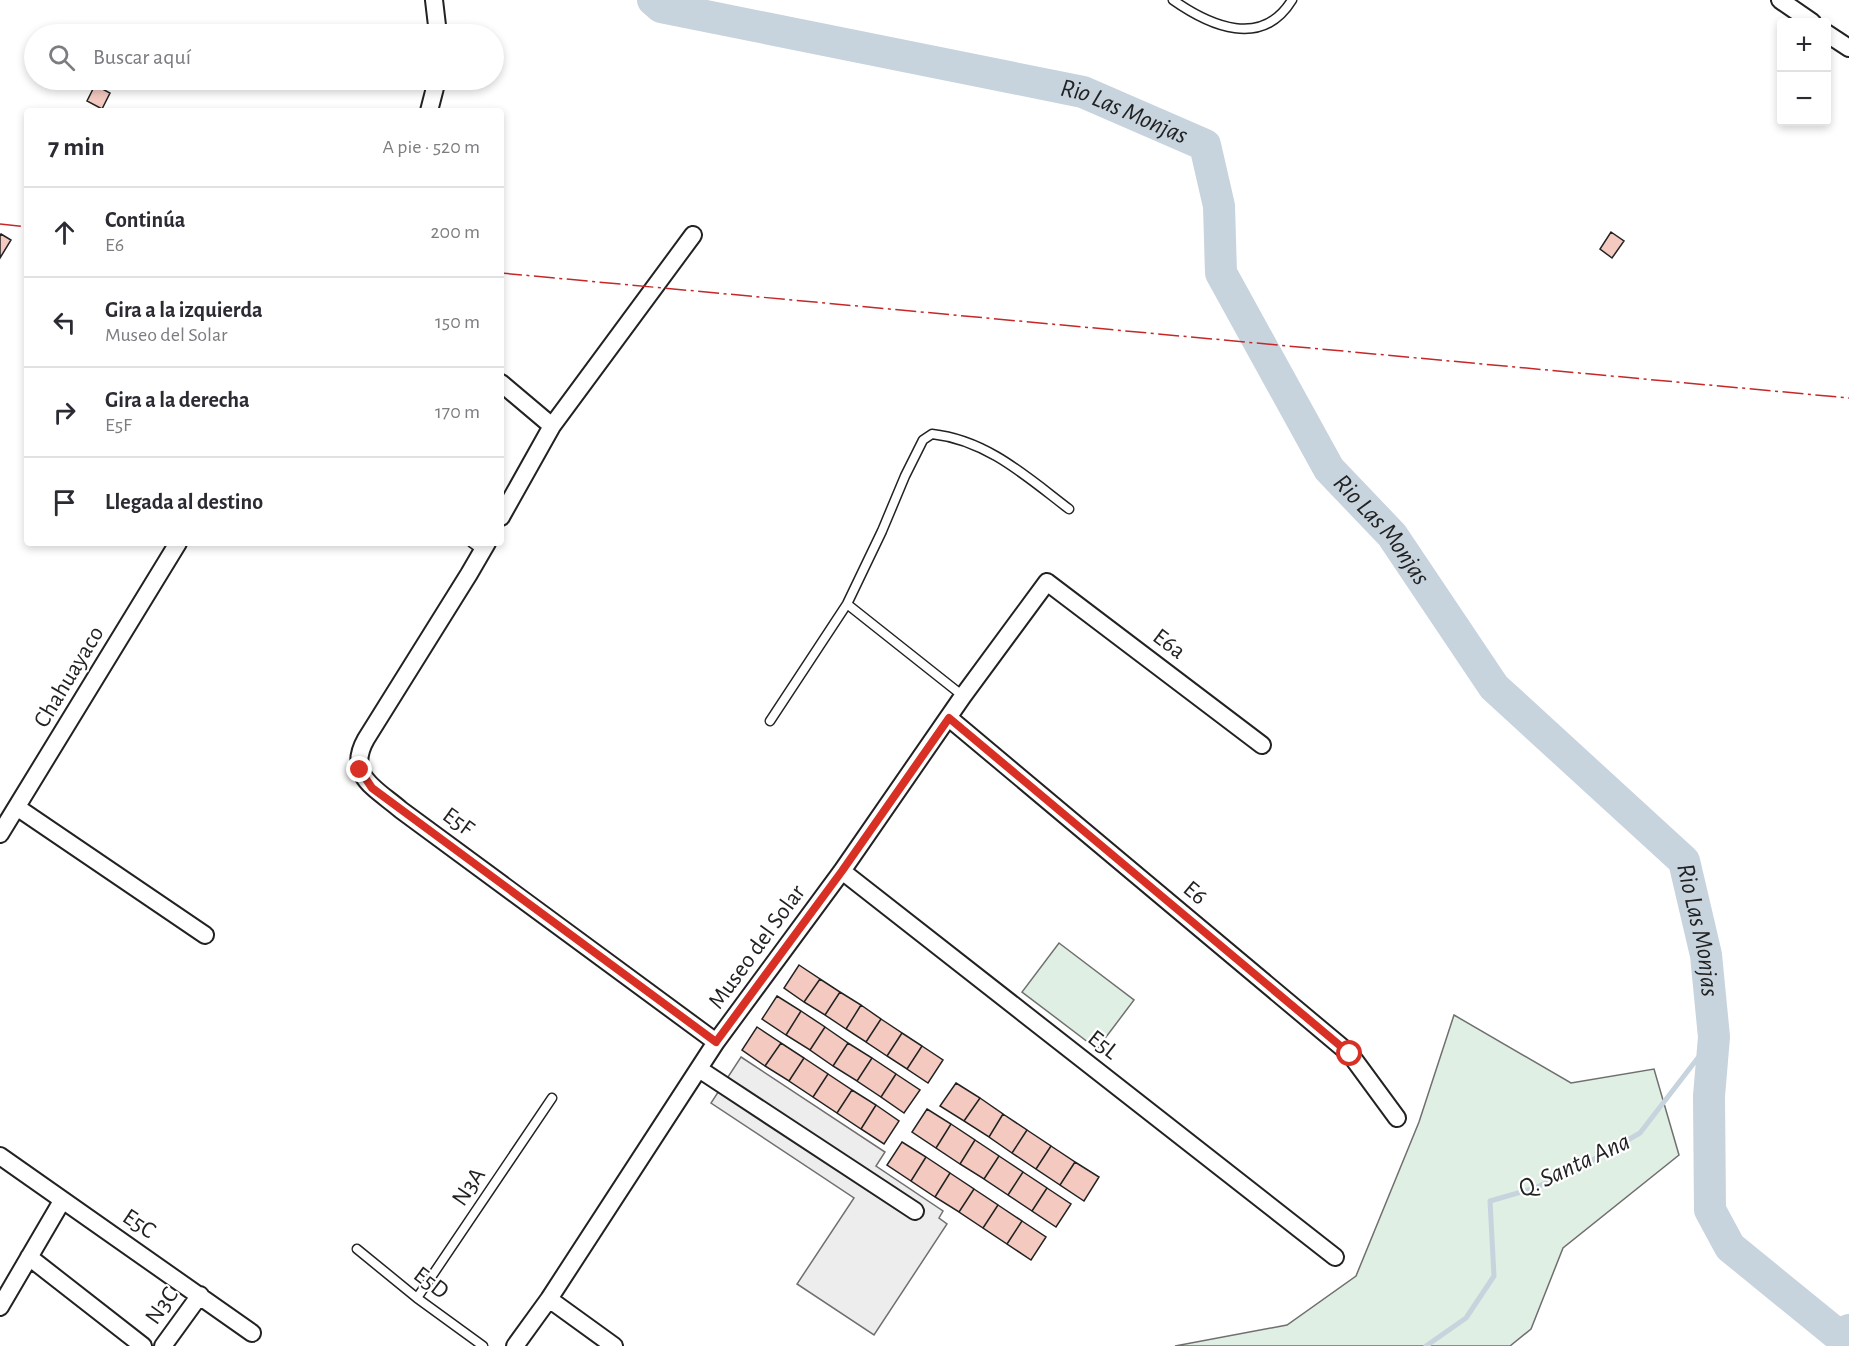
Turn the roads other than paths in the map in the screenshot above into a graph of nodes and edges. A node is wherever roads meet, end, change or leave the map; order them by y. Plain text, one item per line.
1 (434, 0) edge
2 (1173, 0) edge
3 (1292, 0) edge
4 (1780, 0) edge
5 (1806, 18) edge
6 (437, 24) edge
7 (1831, 36) edge
8 (1849, 48) edge
9 (434, 90) edge
10 (430, 108) edge
11 (693, 235) dead end
12 (504, 385) edge
13 (552, 426) junction
14 (1070, 509) dead end
15 (504, 512) edge
16 (176, 546) edge
17 (480, 546) edge
18 (1047, 582) joint
19 (847, 604) junction
20 (963, 696) junction
21 (949, 718) junction
22 (770, 721) dead end
23 (1262, 745) dead end
24 (18, 808) junction
25 (0, 834) edge
26 (842, 871) junction
27 (205, 935) dead end
28 (716, 1042) junction
29 (699, 1069) junction
30 (552, 1098) dead end
31 (1397, 1118) dead end
32 (0, 1156) edge
33 (63, 1201) junction
34 (915, 1210) dead end
35 (357, 1249) dead end
36 (29, 1257) junction
37 (1335, 1257) dead end
38 (200, 1295) junction
39 (417, 1298) junction
40 (549, 1299) junction
41 (0, 1307) edge
42 (252, 1333) dead end
43 (143, 1346) edge
44 (163, 1346) edge
45 (483, 1346) edge
46 (515, 1346) edge
47 (614, 1346) edge

1 - 6 street
2 - 3 lane
4 - 5 street
7 - 8 street
9 - 10 street
11 - 13 street
12 - 13 street
13 - 15 street
14 - 19 lane
16 - 24 street, Chahuayaco
17 - 28 street, E5F
18 - 20 street, Museo del Solar
18 - 23 street, E6a
19 - 20 lane
19 - 22 lane
20 - 21 street, Museo del Solar
21 - 26 street, Museo del Solar
21 - 31 street, E6
24 - 25 street, Chahuayaco
24 - 27 street
26 - 28 street, Museo del Solar
26 - 37 street, E5L
28 - 29 street, Museo del Solar
29 - 34 street
29 - 40 street, Museo del Solar
30 - 39 lane, N3A
32 - 33 street, E5C
33 - 36 street
33 - 38 street, E5C
35 - 39 lane, E5D
36 - 41 street
36 - 43 street
38 - 42 street, E5C
38 - 44 street, N3C
39 - 45 lane, E5D
40 - 46 street, Museo del Solar
40 - 47 street

